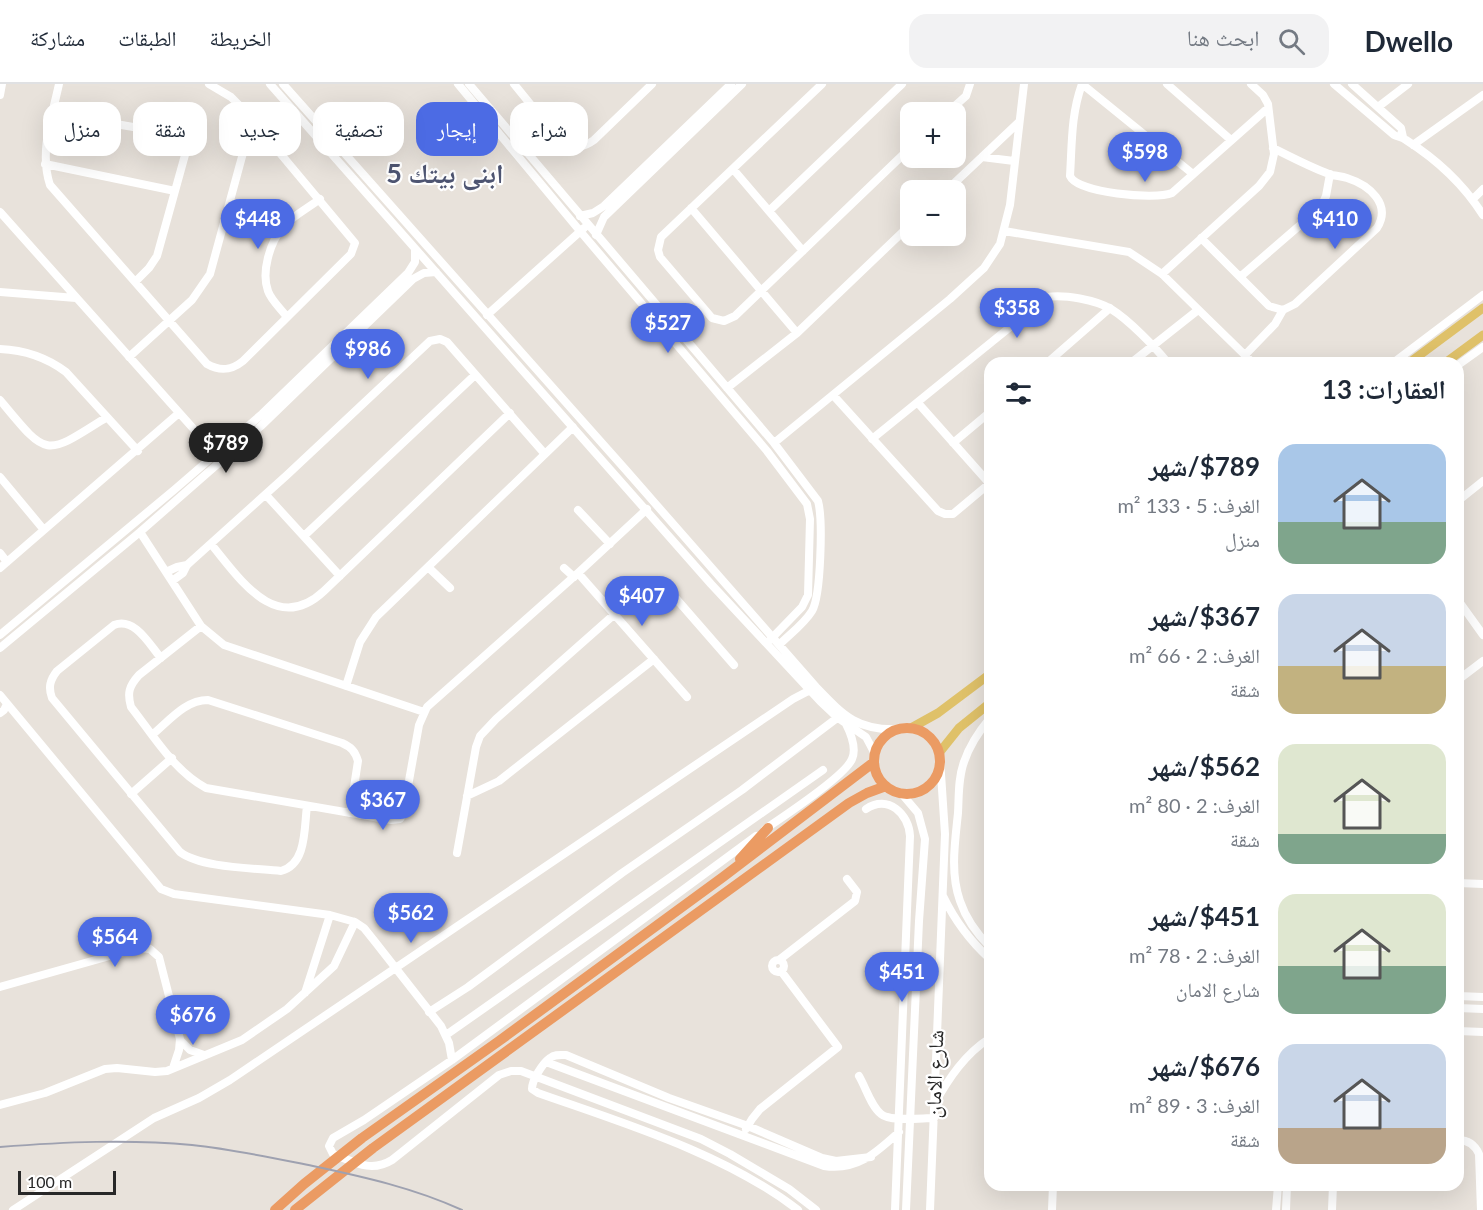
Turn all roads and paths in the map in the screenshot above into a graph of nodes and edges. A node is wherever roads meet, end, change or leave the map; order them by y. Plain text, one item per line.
1 (2, 84) edge
2 (59, 84) edge
3 (209, 84) edge
4 (270, 84) edge
5 (283, 84) edge
6 (458, 84) edge
7 (469, 84) edge
8 (514, 84) edge
9 (652, 84) edge
10 (731, 84) edge
11 (742, 84) edge
12 (822, 84) edge
13 (902, 84) edge
14 (970, 84) edge
15 (1024, 84) edge
16 (1167, 84) edge
17 (1251, 84) edge
18 (1334, 84) edge
19 (1352, 84) edge
20 (1408, 84) edge
21 (0, 95) edge
22 (1483, 95) edge
23 (55, 102) edge
24 (236, 102) edge
25 (959, 102) edge
26 (1378, 107) junction
27 (1268, 108) junction
28 (1019, 122) junction
29 (121, 125) edge
30 (510, 132) edge
31 (1403, 137) junction
32 (1231, 140) junction
33 (1413, 145) junction
34 (510, 146) edge
35 (1273, 148) junction
36 (45, 156) edge
37 (242, 156) edge
38 (283, 156) edge
39 (518, 156) edge
40 (530, 156) edge
41 (982, 157) junction
42 (900, 158) edge
43 (1014, 161) junction
44 (45, 164) junction
45 (733, 169) junction
46 (1193, 174) junction
47 (1330, 174) junction
48 (958, 180) edge
49 (1483, 189) edge
50 (175, 191) junction
51 (1473, 199) junction
52 (320, 200) junction
53 (691, 208) junction
54 (606, 210) junction
55 (769, 211) junction
56 (0, 212) edge
57 (1483, 215) edge
58 (580, 216) junction
59 (587, 225) junction
60 (580, 231) junction
61 (1005, 231) junction
62 (900, 234) edge
63 (596, 235) junction
64 (1201, 238) junction
65 (415, 249) junction
66 (803, 251) junction
67 (436, 272) junction
68 (1162, 274) junction
69 (411, 276) junction
70 (1240, 277) junction
71 (135, 282) junction
72 (761, 291) junction
73 (0, 292) edge
74 (1483, 295) edge
75 (76, 297) junction
76 (1110, 308) junction
77 (1483, 308) edge
78 (1198, 310) junction
79 (1283, 310) junction
80 (661, 312) junction
81 (487, 315) junction
82 (287, 317) junction
83 (654, 318) junction
84 (170, 321) junction
85 (356, 323) junction
86 (363, 330) junction
87 (796, 333) junction
88 (1483, 335) edge
89 (1430, 341) junction
90 (1153, 345) junction
91 (1483, 347) edge
92 (0, 349) edge
93 (1245, 355) joint
94 (129, 357) junction
95 (1054, 357) edge
96 (1138, 357) edge
97 (1163, 357) edge
98 (1403, 357) edge
99 (1415, 357) edge
100 (1453, 357) edge
101 (1464, 361) edge
102 (311, 374) junction
103 (475, 375) junction
104 (727, 388) junction
105 (832, 395) junction
106 (0, 400) edge
107 (918, 403) junction
108 (179, 413) junction
109 (510, 413) junction
110 (107, 417) junction
111 (984, 417) edge
112 (573, 427) junction
113 (872, 439) junction
114 (774, 443) junction
115 (953, 443) junction
116 (138, 451) junction
117 (544, 453) junction
118 (216, 454) junction
119 (625, 469) junction
120 (617, 475) junction
121 (0, 477) edge
122 (984, 477) edge
123 (1483, 481) edge
124 (984, 488) edge
125 (177, 494) junction
126 (266, 495) junction
127 (1464, 496) edge
128 (578, 510) dead end
129 (647, 510) junction
130 (44, 530) junction
131 (140, 532) junction
132 (304, 536) junction
133 (211, 544) junction
134 (610, 544) junction
135 (809, 551) junction
136 (819, 552) junction
137 (0, 553) edge
138 (8, 562) junction
139 (187, 565) junction
140 (428, 567) junction
141 (0, 568) edge
142 (564, 568) dead end
143 (166, 572) junction
144 (576, 575) junction
145 (340, 576) junction
146 (68, 579) junction
147 (172, 581) junction
148 (75, 586) junction
149 (450, 588) dead end
150 (1464, 608) edge
151 (615, 614) junction
152 (201, 626) junction
153 (0, 635) edge
154 (1483, 635) edge
155 (773, 637) junction
156 (766, 643) junction
157 (779, 645) junction
158 (0, 648) edge
159 (161, 658) junction
160 (654, 659) junction
161 (1483, 661) edge
162 (734, 665) dead end
163 (799, 675) junction
164 (1464, 675) edge
165 (984, 678) edge
166 (346, 686) junction
167 (813, 689) junction
168 (0, 695) edge
169 (687, 697) dead end
170 (7, 704) junction
171 (984, 708) edge
172 (424, 712) junction
173 (0, 713) edge
174 (840, 716) junction
175 (846, 724) junction
176 (984, 727) edge
177 (911, 728) junction
178 (899, 729) junction
179 (152, 735) junction
180 (940, 756) junction
181 (172, 758) junction
182 (874, 758) junction
183 (823, 770) dead end
184 (886, 786) junction
185 (901, 793) junction
186 (131, 794) junction
187 (467, 796) junction
188 (307, 806) junction
189 (866, 809) dead end
190 (350, 813) junction
191 (768, 828) junction
192 (457, 853) dead end
193 (723, 877) junction
194 (847, 879) dead end
195 (955, 883) junction
196 (1464, 883) edge
197 (943, 884) junction
198 (1483, 884) edge
199 (942, 895) junction
200 (330, 915) junction
201 (355, 922) junction
202 (984, 941) edge
203 (984, 953) edge
204 (395, 970) junction
205 (0, 987) edge
206 (305, 994) junction
207 (1464, 996) edge
208 (1483, 997) edge
209 (1464, 1008) edge
210 (1483, 1009) edge
211 (429, 1012) junction
212 (1464, 1031) edge
213 (1483, 1032) edge
214 (446, 1035) junction
215 (180, 1039) junction
216 (984, 1043) edge
217 (204, 1055) junction
218 (452, 1060) junction
219 (546, 1062) junction
220 (173, 1068) junction
221 (859, 1076) dead end
222 (536, 1078) junction
223 (934, 1104) junction
224 (0, 1105) edge
225 (900, 1118) junction
226 (909, 1118) junction
227 (934, 1118) junction
228 (748, 1126) junction
229 (899, 1132) junction
230 (744, 1136) junction
231 (1464, 1141) edge
232 (871, 1157) junction
233 (737, 1158) junction
234 (731, 1169) junction
235 (1053, 1191) edge
236 (1278, 1191) edge
237 (1287, 1191) edge
238 (1333, 1191) edge
239 (794, 1192) junction
240 (787, 1201) junction
241 (14, 1210) edge
242 (275, 1210) edge
243 (295, 1210) edge
244 (798, 1210) edge
245 (816, 1210) edge
246 (895, 1210) edge
247 (906, 1210) edge
248 (930, 1210) edge
249 (1052, 1210) edge
250 (1276, 1210) edge
251 (1286, 1210) edge
252 (1332, 1210) edge
253 (1481, 1210) edge

1 - 21 street
2 - 23 street
3 - 24 street
4 - 65 street
5 - 81 street
6 - 34 street
7 - 30 street
8 - 9 street
10 - 54 street
11 - 54 street
12 - 45 street
13 - 55 street
14 - 25 street
15 - 28 street
16 - 32 street
17 - 27 street
18 - 31 street
19 - 26 street
20 - 26 street
22 - 33 street
26 - 31 street
27 - 32 street
27 - 35 street
28 - 41 street
28 - 43 street
29 - 50 street
31 - 33 street
32 - 46 street
33 - 51 street
35 - 47 street
35 - 64 street
36 - 44 street
37 - 84 street
38 - 52 street
39 - 60 street
40 - 58 street
41 - 43 street
41 - 48 street
42 - 66 street
43 - 61 street
44 - 50 street
44 - 71 street
45 - 53 street
45 - 55 street
46 - 46 street
47 - 70 street
47 - 79 street
49 - 51 street
50 - 71 street
51 - 57 street
52 - 82 street
52 - 82 street
53 - 72 street
53 - 72 street
54 - 58 street
54 - 63 street
55 - 66 street
56 - 75 street
58 - 59 street
59 - 60 street
59 - 63 street
60 - 81 street
60 - 83 street
61 - 68 street
61 - 105 street
62 - 87 street
63 - 80 street
64 - 68 street
64 - 70 street
65 - 67 street
65 - 69 street
66 - 72 street
67 - 69 street
67 - 112 street
68 - 78 street
69 - 85 street
69 - 86 street
70 - 79 street
71 - 84 street
72 - 87 street
73 - 75 street
74 - 89 street
75 - 94 street
76 - 90 street
76 - 95 street
76 - 107 street
77 - 89 main road
78 - 90 street
78 - 93 street
79 - 93 street
80 - 83 street
80 - 104 street
81 - 119 street
82 - 84 street
83 - 135 street
84 - 94 street
85 - 86 street
85 - 102 street
86 - 102 street
87 - 104 street
88 - 100 main road
89 - 98 street
89 - 99 main road
90 - 96 street
90 - 97 street
91 - 101 street
92 - 110 street
94 - 108 street
102 - 118 street
102 - 125 street
103 - 109 street
103 - 126 street
103 - 132 street
104 - 114 street
105 - 113 street
105 - 114 street
106 - 110 street
107 - 113 street
107 - 115 street
108 - 116 street
108 - 118 street
109 - 117 street
109 - 145 street
110 - 116 street
111 - 115 street
112 - 117 street
112 - 120 street
113 - 124 street
114 - 136 street
115 - 122 street
116 - 130 street
117 - 140 street
118 - 125 street
119 - 120 street
119 - 155 street
120 - 129 street
121 - 130 street
123 - 127 street
125 - 131 street
125 - 146 street
126 - 132 street
126 - 133 street
128 - 134 street
129 - 134 street
129 - 156 street
130 - 138 street
131 - 143 street
131 - 148 street
132 - 145 street
133 - 139 street
133 - 145 street
134 - 144 street
135 - 136 street
135 - 155 street
136 - 157 street
137 - 138 street
138 - 141 street
139 - 143 street
139 - 147 street
140 - 149 street
140 - 166 street
142 - 144 street
143 - 147 street
144 - 151 street
144 - 172 street
146 - 148 street
146 - 153 street
147 - 152 street
148 - 158 street
150 - 154 street
151 - 160 street
151 - 162 street
151 - 187 street
152 - 159 street
152 - 166 street
155 - 156 street
155 - 157 street
156 - 163 street
157 - 163 street
159 - 179 street
159 - 186 street
160 - 169 street
160 - 187 street
161 - 164 street
163 - 167 street
165 - 177 main road
166 - 172 street
167 - 174 street
167 - 204 street
168 - 170 street
170 - 173 street
170 - 200 street
171 - 180 main road
172 - 190 street
174 - 175 street
174 - 178 street
174 - 211 street
175 - 182 street
175 - 191 street
176 - 195 street
177 - 178 highway
177 - 180 highway
178 - 182 highway
179 - 181 street
179 - 190 street
180 - 185 highway
180 - 197 street, شارع الامان
181 - 186 street
181 - 188 street
182 - 184 highway
182 - 193 highway
183 - 214 street
184 - 185 highway
184 - 243 highway
185 - 226 street, شارع الامان
186 - 188 street
187 - 192 street
188 - 190 street
189 - 225 street
191 - 193 highway
191 - 218 street
193 - 242 highway
194 - 228 street
195 - 197 street
195 - 202 street
196 - 198 street
197 - 199 street, شارع الامان
199 - 203 street
199 - 223 street, شارع الامان
200 - 201 street
200 - 206 street
201 - 204 street
201 - 206 street
204 - 211 street
204 - 241 street
205 - 215 street
206 - 217 street
207 - 208 street
209 - 210 street
211 - 214 street
212 - 213 street
214 - 218 street
215 - 217 street
215 - 220 street
216 - 223 street
217 - 220 street
218 - 222 street
219 - 222 street
219 - 228 street
219 - 230 street
220 - 224 street
221 - 225 street
222 - 233 street
222 - 234 street
223 - 227 street, شارع الامان
225 - 226 street
225 - 229 street
226 - 227 street
226 - 247 street, شارع الامان
227 - 248 street, شارع الامان
228 - 230 street
228 - 232 street
229 - 232 street
229 - 246 street
230 - 232 street
231 - 253 street
233 - 234 street
233 - 239 street
234 - 240 street
235 - 249 street
236 - 250 street
237 - 251 street
238 - 252 street
239 - 240 street
239 - 245 street
240 - 244 street

